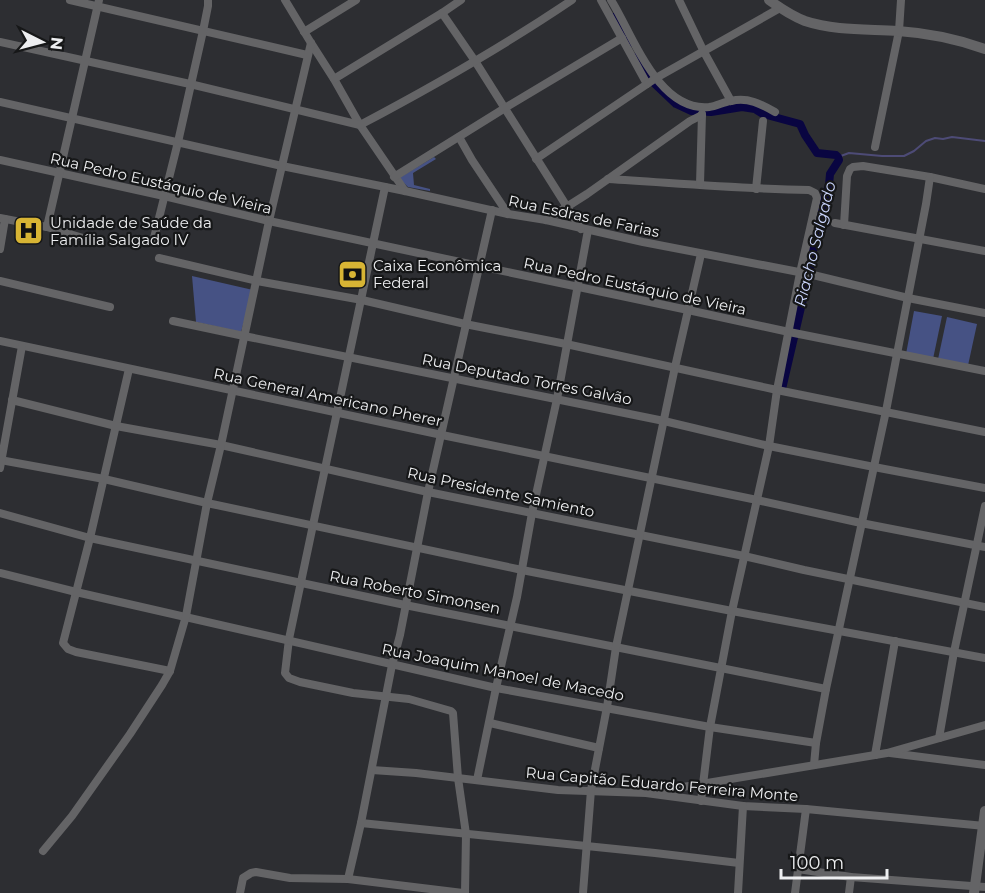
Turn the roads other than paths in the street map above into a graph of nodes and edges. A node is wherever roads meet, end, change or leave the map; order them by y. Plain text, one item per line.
1 (70, 0) edge
2 (208, 0) edge
3 (285, 0) edge
4 (356, 0) edge
5 (461, 0) edge
6 (572, 0) edge
7 (601, 0) edge
8 (611, 0) edge
9 (679, 0) edge
10 (769, 0) edge
11 (901, 0) edge
12 (99, 3) edge
13 (780, 8) junction
14 (442, 13) junction
15 (203, 31) junction
16 (898, 31) junction
17 (304, 32) junction
18 (622, 38) junction
19 (0, 42) edge
20 (311, 43) junction
21 (985, 49) edge
22 (704, 52) junction
23 (308, 55) junction
24 (85, 61) junction
25 (475, 61) junction
26 (334, 79) junction
27 (652, 81) junction
28 (190, 84) junction
29 (731, 100) junction
30 (0, 102) edge
31 (505, 108) junction
32 (295, 110) junction
33 (775, 112) dead end
34 (73, 117) junction
35 (763, 121) dead end
36 (360, 125) junction
37 (459, 137) junction
38 (178, 142) junction
39 (875, 147) dead end
40 (536, 159) junction
41 (0, 160) edge
42 (282, 166) junction
43 (60, 173) junction
44 (394, 177) junction
45 (930, 177) junction
46 (608, 179) junction
47 (700, 184) junction
48 (386, 187) junction
49 (756, 189) junction
50 (985, 189) edge
51 (405, 191) junction
52 (164, 196) junction
53 (567, 207) junction
54 (492, 210) junction
55 (508, 214) junction
56 (3, 219) edge
57 (546, 220) junction
58 (269, 221) junction
59 (47, 227) junction
60 (585, 229) junction
61 (83, 237) dead end
62 (919, 238) junction
63 (153, 242) dead end
64 (374, 243) junction
65 (0, 249) edge
66 (985, 251) edge
67 (701, 254) junction
68 (159, 258) dead end
69 (479, 267) junction
70 (804, 274) junction
71 (0, 281) edge
72 (257, 281) junction
73 (578, 287) junction
74 (908, 298) junction
75 (362, 300) junction
76 (110, 307) dead end
77 (688, 310) junction
78 (985, 313) edge
79 (173, 321) dead end
80 (465, 324) junction
81 (793, 333) junction
82 (244, 336) junction
83 (0, 341) edge
84 (566, 344) junction
85 (22, 346) junction
86 (897, 353) junction
87 (349, 357) junction
88 (675, 367) junction
89 (129, 369) junction
90 (985, 371) edge
91 (454, 379) junction
92 (232, 390) junction
93 (777, 390) junction
94 (557, 399) junction
95 (12, 400) junction
96 (886, 411) junction
97 (337, 413) junction
98 (664, 421) junction
99 (116, 426) junction
100 (985, 432) edge
101 (442, 435) junction
102 (221, 445) junction
103 (769, 446) junction
104 (544, 456) junction
105 (0, 463) edge
106 (874, 467) junction
107 (325, 469) junction
108 (651, 479) junction
109 (104, 480) junction
110 (985, 488) edge
111 (428, 492) junction
112 (756, 500) junction
113 (207, 503) junction
114 (985, 507) edge
115 (0, 513) edge
116 (532, 513) junction
117 (861, 523) junction
118 (313, 525) junction
119 (640, 535) junction
120 (90, 538) junction
121 (981, 547) edge
122 (417, 549) junction
123 (744, 556) junction
124 (196, 560) junction
125 (522, 570) junction
126 (0, 573) edge
127 (850, 580) junction
128 (302, 583) junction
129 (628, 590) junction
130 (76, 592) junction
131 (965, 603) junction
132 (405, 605) junction
133 (985, 607) edge
134 (732, 611) junction
135 (186, 616) junction
136 (512, 625) junction
137 (840, 630) junction
138 (289, 639) junction
139 (896, 641) junction
140 (616, 647) junction
141 (954, 652) junction
142 (985, 658) edge
143 (392, 665) junction
144 (722, 669) junction
145 (170, 671) junction
146 (496, 688) junction
147 (826, 689) junction
148 (386, 696) junction
149 (607, 707) junction
150 (490, 723) junction
151 (985, 725) edge
152 (710, 726) junction
153 (939, 738) junction
154 (816, 743) junction
155 (599, 748) junction
156 (887, 753) junction
157 (875, 755) junction
158 (814, 765) junction
159 (985, 765) edge
160 (372, 770) junction
161 (458, 778) junction
162 (477, 780) junction
163 (703, 783) junction
164 (591, 790) junction
165 (646, 793) junction
166 (701, 801) junction
167 (742, 806) junction
168 (806, 810) junction
169 (985, 811) edge
170 (361, 824) junction
171 (984, 826) edge
172 (466, 834) junction
173 (587, 846) junction
174 (43, 851) dead end
175 (739, 863) junction
176 (798, 869) junction
177 (850, 877) junction
178 (348, 879) junction
179 (978, 889) edge
180 (240, 893) edge
181 (464, 893) edge
182 (584, 893) edge
183 (738, 893) edge
184 (795, 893) edge
185 (849, 893) edge

1 - 12 street
2 - 15 street
3 - 17 street
4 - 17 street
5 - 14 street
6 - 25 street
7 - 18 street
8 - 27 street
9 - 22 street
10 - 13 street
11 - 16 street
12 - 15 street
12 - 24 street
13 - 16 street
13 - 22 street
14 - 25 street
14 - 26 street
15 - 23 street
15 - 28 street
16 - 21 street
16 - 39 street
17 - 20 street
18 - 27 street
18 - 31 street
19 - 24 street
20 - 23 street
20 - 26 street
22 - 27 street
22 - 29 street
23 - 32 street
24 - 28 street
24 - 34 street
25 - 31 street
25 - 36 street
26 - 36 street
27 - 29 street
27 - 40 street
28 - 32 street
28 - 38 street
29 - 33 street
30 - 34 street, Rua Esdras de Farias
31 - 37 street
31 - 40 street
32 - 36 street
32 - 42 street
34 - 38 street, Rua Esdras de Farias
34 - 43 street
35 - 49 street
36 - 44 street
37 - 44 street
37 - 55 street
38 - 42 street, Rua Esdras de Farias
38 - 52 street
40 - 53 street
41 - 43 street, Rua Pedro Eustáquio de Vieira
42 - 48 street, Rua Esdras de Farias
42 - 58 street
43 - 52 street, Rua Pedro Eustáquio de Vieira
43 - 59 street
44 - 51 street
45 - 50 street
45 - 62 street
45 - 62 street
46 - 47 street
46 - 47 street
46 - 53 street
47 - 49 street
48 - 51 street, Rua Esdras de Farias
48 - 64 street
49 - 70 street
51 - 54 street, Rua Esdras de Farias
52 - 58 street, Rua Pedro Eustáquio de Vieira
52 - 63 street
53 - 57 street
53 - 60 street
54 - 55 street, Rua Esdras de Farias
54 - 69 street
55 - 57 street, Rua Esdras de Farias
56 - 59 street
56 - 65 street
57 - 60 street, Rua Esdras de Farias
58 - 64 street, Rua Pedro Eustáquio de Vieira
58 - 72 street
59 - 61 street
60 - 67 street, Rua Esdras de Farias
60 - 73 street
62 - 66 street
62 - 74 street
64 - 69 street, Rua Pedro Eustáquio de Vieira
64 - 75 street
67 - 70 street, Rua Esdras de Farias
67 - 77 street
68 - 72 street
69 - 73 street, Rua Pedro Eustáquio de Vieira
69 - 80 street
70 - 74 street, Rua Esdras de Farias
70 - 81 street
71 - 76 street
72 - 75 street
72 - 82 street
73 - 77 street, Rua Pedro Eustáquio de Vieira
73 - 84 street
74 - 78 street, Rua Esdras de Farias
74 - 86 street
75 - 80 street
75 - 87 street
77 - 81 street, Rua Pedro Eustáquio de Vieira
77 - 88 street
79 - 82 street, Rua Deputado Torres Galvão
80 - 84 street
80 - 91 street
81 - 86 street, Rua Pedro Eustáquio de Vieira
81 - 93 street
82 - 87 street, Rua Deputado Torres Galvão
82 - 92 street
83 - 85 street, Rua General Americano Pherer
84 - 88 street
84 - 94 street
85 - 89 street, Rua General Americano Pherer
85 - 95 street
86 - 90 street, Rua Pedro Eustáquio de Vieira
86 - 96 street
87 - 91 street, Rua Deputado Torres Galvão
87 - 97 street
88 - 93 street
88 - 98 street
89 - 92 street, Rua General Americano Pherer
89 - 99 street
91 - 94 street, Rua Deputado Torres Galvão
91 - 101 street
92 - 97 street, Rua General Americano Pherer
92 - 102 street
93 - 96 street
93 - 103 street
94 - 98 street, Rua Deputado Torres Galvão
94 - 104 street
95 - 99 street, Rua Presidente Samiento
95 - 105 street
96 - 100 street
96 - 106 street
97 - 101 street, Rua General Americano Pherer
97 - 107 street
98 - 103 street, Rua Deputado Torres Galvão
98 - 108 street
99 - 102 street, Rua Presidente Samiento
99 - 109 street
101 - 104 street, Rua General Americano Pherer
101 - 111 street
102 - 107 street, Rua Presidente Samiento
102 - 113 street
103 - 106 street, Rua Deputado Torres Galvão
103 - 112 street
104 - 108 street, Rua General Americano Pherer
104 - 116 street
105 - 109 street
106 - 110 street, Rua Deputado Torres Galvão
106 - 117 street
107 - 111 street, Rua Presidente Samiento
107 - 118 street
108 - 112 street, Rua General Americano Pherer
108 - 119 street
109 - 113 street
109 - 120 street
111 - 116 street, Rua Presidente Samiento
111 - 122 street
112 - 117 street, Rua General Americano Pherer
112 - 123 street
113 - 118 street
113 - 124 street
114 - 121 street
115 - 120 street, Rua Roberto Simonsen
116 - 119 street, Rua Presidente Samiento
116 - 125 street
117 - 121 street, Rua General Americano Pherer
117 - 127 street
118 - 122 street
118 - 128 street
119 - 123 street, Rua Presidente Samiento
119 - 129 street
120 - 124 street, Rua Roberto Simonsen
120 - 130 street
121 - 131 street
122 - 125 street
122 - 132 street
123 - 127 street, Rua Presidente Samiento
123 - 134 street
124 - 128 street, Rua Roberto Simonsen
124 - 135 street
125 - 129 street
125 - 136 street
126 - 130 street, Rua Joaquim Manoel de Macedo
127 - 131 street, Rua Presidente Samiento
127 - 137 street
128 - 132 street, Rua Roberto Simonsen
128 - 138 street
129 - 134 street
129 - 140 street
130 - 135 street, Rua Joaquim Manoel de Macedo
130 - 145 street
131 - 133 street, Rua Presidente Samiento
131 - 141 street
132 - 136 street, Rua Roberto Simonsen
132 - 143 street
134 - 137 street
134 - 144 street
135 - 138 street, Rua Joaquim Manoel de Macedo
135 - 145 street
136 - 140 street, Rua Roberto Simonsen
136 - 146 street
137 - 139 street
137 - 147 street
138 - 143 street, Rua Joaquim Manoel de Macedo
138 - 148 street
139 - 141 street
139 - 157 street
140 - 144 street, Rua Roberto Simonsen
140 - 149 street
141 - 142 street
141 - 153 street
143 - 146 street, Rua Joaquim Manoel de Macedo
143 - 148 street
144 - 147 street, Rua Roberto Simonsen
144 - 152 street
145 - 174 street
146 - 149 street, Rua Joaquim Manoel de Macedo
146 - 150 street
147 - 154 street
148 - 160 street
148 - 161 street
149 - 152 street, Rua Joaquim Manoel de Macedo
149 - 155 street
150 - 155 street
150 - 162 street
151 - 153 street
152 - 154 street, Rua Joaquim Manoel de Macedo
152 - 163 street
153 - 156 street
154 - 158 street
155 - 164 street
156 - 157 street
156 - 159 street
157 - 158 street
158 - 163 street
160 - 161 street, Rua Capitão Eduardo Ferreira Monte
160 - 170 street
161 - 162 street, Rua Capitão Eduardo Ferreira Monte
161 - 172 street
162 - 164 street, Rua Capitão Eduardo Ferreira Monte
163 - 165 street
163 - 166 street
164 - 165 street, Rua Capitão Eduardo Ferreira Monte
164 - 173 street
165 - 166 street, Rua Capitão Eduardo Ferreira Monte
166 - 167 street, Rua Capitão Eduardo Ferreira Monte
167 - 168 street, Rua Capitão Eduardo Ferreira Monte
167 - 175 street
168 - 171 street, Rua Capitão Eduardo Ferreira Monte
168 - 176 street
169 - 171 street
170 - 172 street
170 - 178 street
171 - 179 street
172 - 173 street
172 - 181 street
173 - 175 street
173 - 182 street
175 - 183 street
176 - 177 street
176 - 184 street
177 - 179 street
177 - 185 street
178 - 180 street
178 - 181 street

